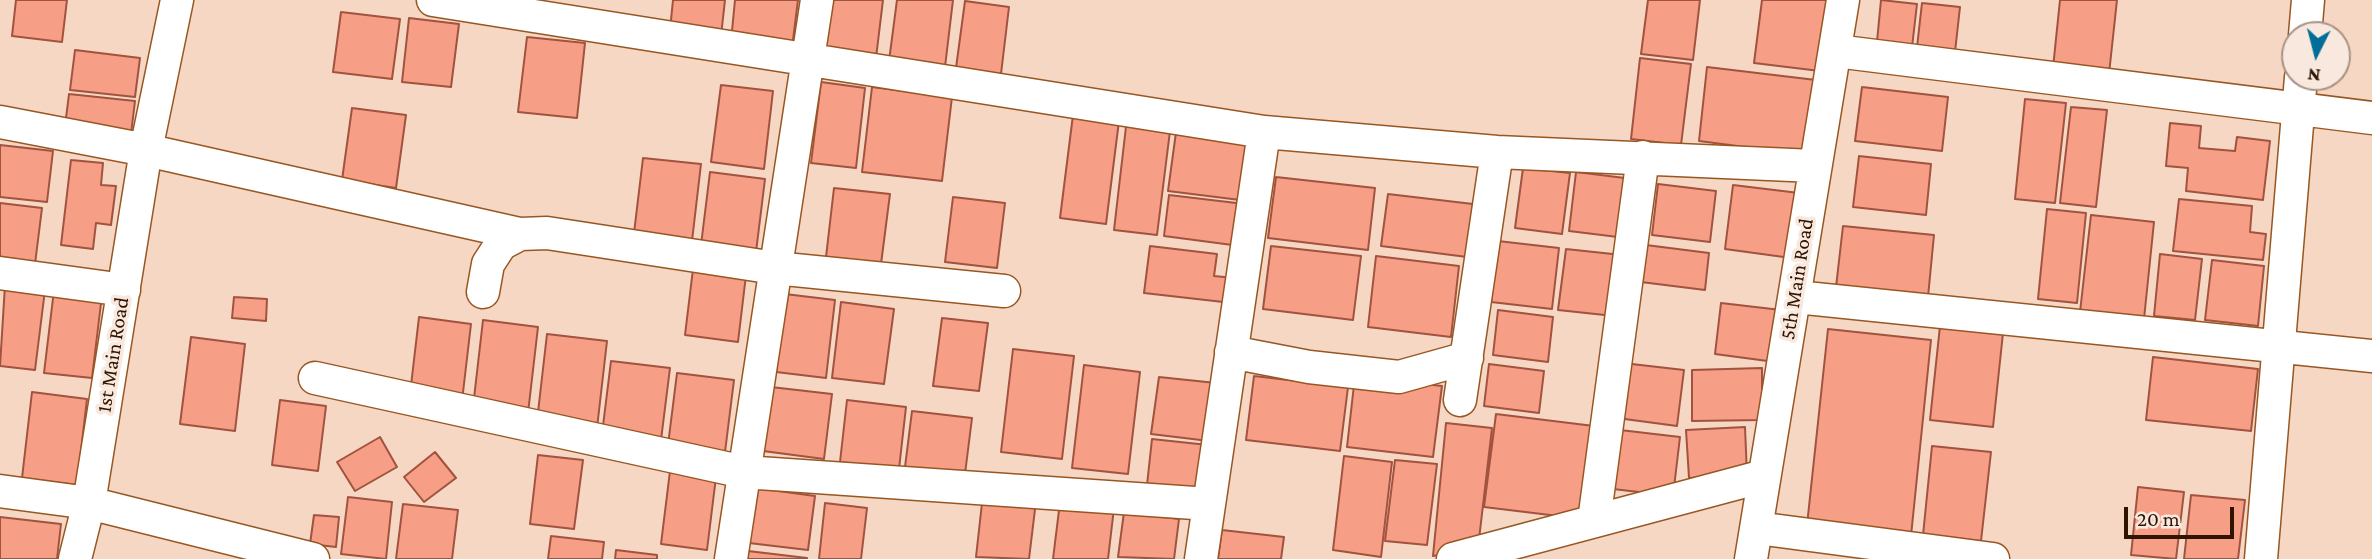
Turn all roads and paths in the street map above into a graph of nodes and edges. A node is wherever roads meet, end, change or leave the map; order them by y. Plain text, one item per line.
1 (177, 0) edge
2 (433, 0) edge
3 (817, 0) edge
4 (1843, 0) edge
5 (2308, 0) edge
6 (2306, 21) edge
7 (1836, 51) junction
8 (807, 62) junction
9 (2300, 91) edge
10 (2299, 111) junction
11 (2372, 118) edge
12 (0, 122) edge
13 (1264, 132) junction
14 (146, 150) junction
15 (1497, 152) junction
16 (1643, 157) junction
17 (1814, 166) junction
18 (520, 233) junction
19 (775, 268) junction
20 (0, 273) edge
21 (124, 290) junction
22 (1004, 290) dead end
23 (484, 292) dead end
24 (1796, 297) junction
25 (2280, 347) junction
26 (1231, 352) junction
27 (2372, 356) edge
28 (1467, 358) junction
29 (315, 378) dead end
30 (1460, 400) dead end
31 (744, 472) junction
32 (1765, 476) junction
33 (0, 491) edge
34 (89, 503) junction
35 (1209, 504) junction
36 (1594, 521) junction
37 (1757, 528) junction
38 (75, 559) edge
39 (313, 559) edge
40 (730, 559) edge
41 (1201, 559) edge
42 (1453, 559) edge
43 (1751, 559) edge
44 (1993, 559) edge
45 (2261, 559) edge

1 - 14 street, 1st Main Road
2 - 8 street
3 - 8 street
4 - 7 street, 5th Main Road
5 - 6 street
7 - 10 street
7 - 17 street, 5th Main Road
8 - 13 street
8 - 19 street
9 - 10 street
10 - 11 street
10 - 25 street
12 - 14 street
13 - 15 street
13 - 26 street
14 - 18 street
14 - 21 street, 1st Main Road
15 - 16 street
15 - 28 street
16 - 17 street
16 - 36 street
17 - 24 street, 5th Main Road
18 - 19 street
18 - 23 street
19 - 22 street
19 - 31 street
20 - 21 street
21 - 34 street, 1st Main Road
24 - 25 street
24 - 32 street, 5th Main Road
25 - 27 street
25 - 45 street
26 - 28 street
26 - 35 street
28 - 30 street
29 - 31 street
31 - 35 street
31 - 40 street
32 - 36 street
32 - 37 street, 5th Main Road
33 - 34 street
34 - 38 street, 1st Main Road
34 - 39 street
35 - 41 street
36 - 42 street
37 - 43 street, 5th Main Road
37 - 44 street

